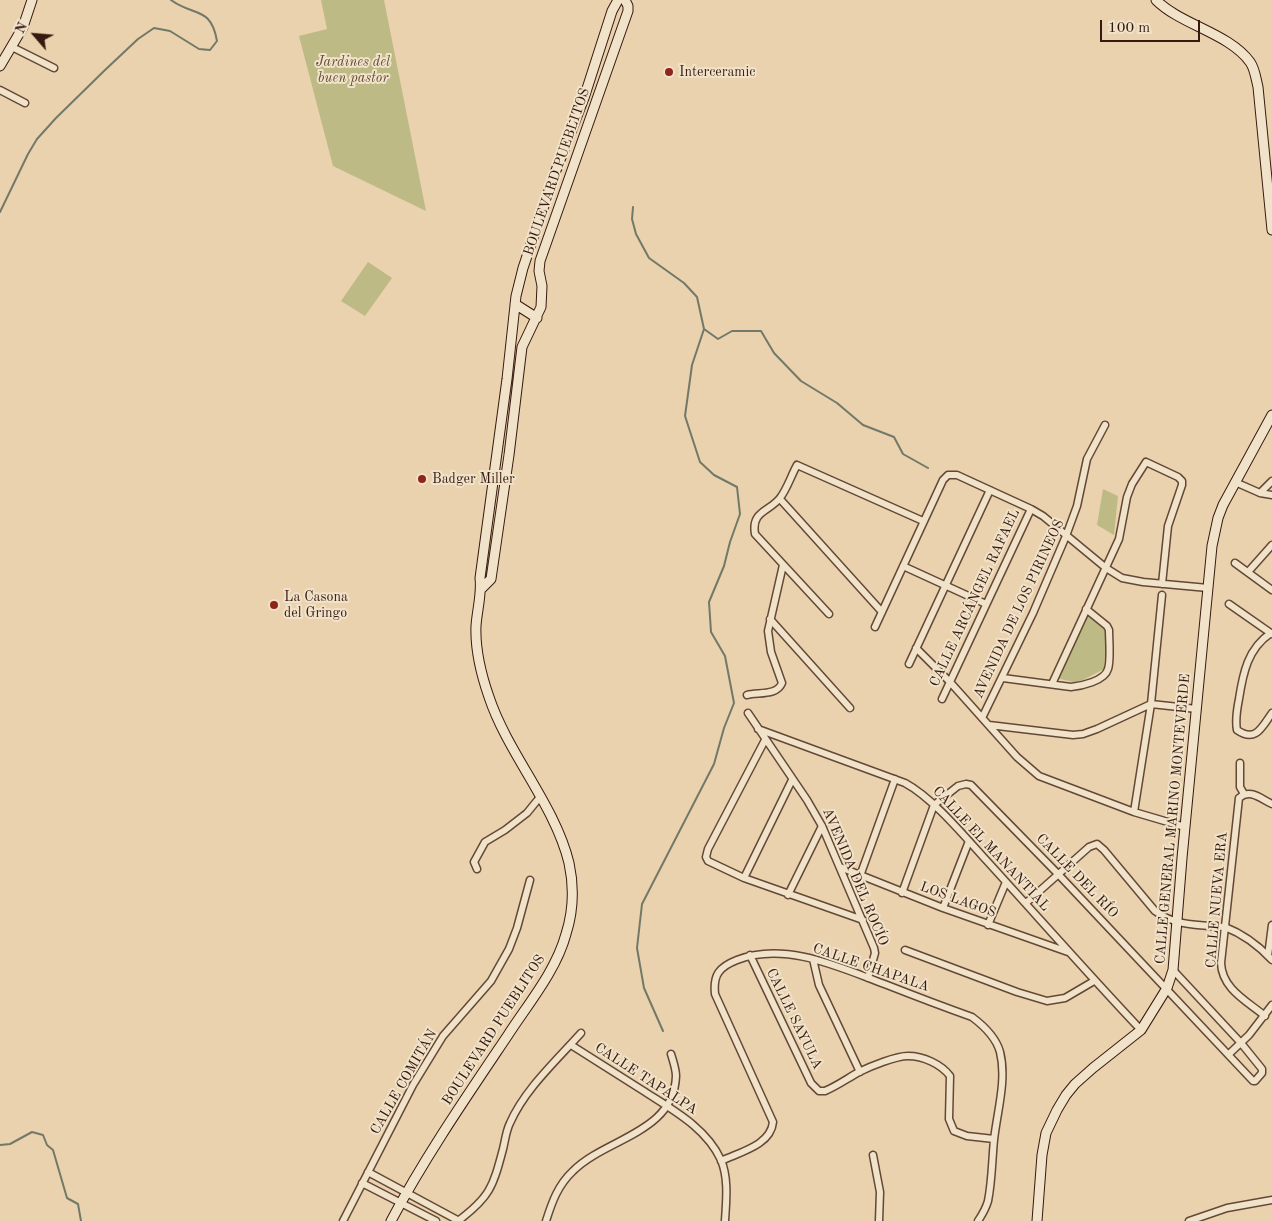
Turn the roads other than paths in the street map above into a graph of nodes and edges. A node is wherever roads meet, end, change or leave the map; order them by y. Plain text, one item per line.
1 (25, 0) edge
2 (32, 0) edge
3 (618, 0) edge
4 (625, 0) edge
5 (1156, 0) edge
6 (28, 11) junction
7 (12, 47) junction
8 (0, 66) edge
9 (54, 68) dead end
10 (0, 90) edge
11 (584, 98) junction
12 (595, 102) junction
13 (25, 103) dead end
14 (572, 130) junction
15 (584, 133) junction
16 (1268, 153) edge
17 (1269, 171) edge
18 (1271, 219) edge
19 (1272, 230) edge
20 (515, 304) junction
21 (537, 318) junction
22 (1272, 415) edge
23 (1105, 425) dead end
24 (497, 454) junction
25 (509, 455) junction
26 (1272, 481) edge
27 (1235, 482) junction
28 (990, 490) junction
29 (1260, 493) junction
30 (1272, 496) edge
31 (780, 499) junction
32 (1031, 509) junction
33 (923, 521) junction
34 (1066, 536) junction
35 (1272, 546) edge
36 (1235, 562) dead end
37 (783, 565) junction
38 (903, 566) junction
39 (1106, 568) junction
40 (1248, 572) junction
41 (1162, 584) junction
42 (946, 585) junction
43 (1208, 588) junction
44 (481, 589) junction
45 (1272, 590) edge
46 (1162, 595) dead end
47 (986, 604) junction
48 (1229, 604) dead end
49 (1086, 609) junction
50 (882, 612) junction
51 (829, 614) dead end
52 (770, 618) junction
53 (875, 627) dead end
54 (1271, 634) edge
55 (916, 648) junction
56 (909, 664) dead end
57 (1003, 678) junction
58 (950, 682) junction
59 (1052, 684) junction
60 (747, 695) dead end
61 (942, 699) dead end
62 (1151, 704) junction
63 (850, 708) dead end
64 (1197, 709) junction
65 (1272, 713) edge
66 (748, 714) dead end
67 (982, 718) junction
68 (989, 725) junction
69 (758, 729) junction
70 (765, 740) junction
71 (1240, 763) dead end
72 (894, 779) junction
73 (792, 780) junction
74 (1242, 796) junction
75 (540, 797) junction
76 (1272, 804) edge
77 (934, 805) junction
78 (1134, 812) junction
79 (822, 826) junction
80 (1185, 827) junction
81 (969, 841) junction
82 (840, 867) junction
83 (477, 870) dead end
84 (1058, 874) junction
85 (860, 876) junction
86 (744, 878) junction
87 (530, 880) dead end
88 (1006, 882) junction
89 (902, 893) junction
90 (788, 895) junction
91 (1026, 903) junction
92 (943, 908) junction
93 (863, 920) junction
94 (1176, 922) junction
95 (988, 925) junction
96 (1272, 925) edge
97 (1225, 927) junction
98 (905, 950) dead end
99 (1070, 953) junction
100 (750, 955) junction
101 (1270, 958) edge
102 (812, 959) junction
103 (1173, 970) junction
104 (868, 978) junction
105 (1094, 980) junction
106 (1167, 988) junction
107 (1272, 1005) edge
108 (1265, 1016) junction
109 (1141, 1030) junction
110 (581, 1033) dead end
111 (1241, 1043) junction
112 (571, 1045) junction
113 (671, 1054) dead end
114 (1230, 1054) junction
115 (860, 1072) junction
116 (667, 1106) junction
117 (994, 1139) junction
118 (873, 1155) dead end
119 (721, 1161) junction
120 (368, 1172) junction
121 (362, 1183) junction
122 (406, 1193) junction
123 (1272, 1200) edge
124 (401, 1203) junction
125 (343, 1221) edge
126 (391, 1221) edge
127 (436, 1221) edge
128 (458, 1221) edge
129 (546, 1221) edge
130 (725, 1221) edge
131 (879, 1221) edge
132 (978, 1221) edge
133 (1037, 1221) edge
134 (1189, 1221) edge

1 - 6 street
2 - 6 street
3 - 11 street, BOULEVARD PUEBLITOS
4 - 12 street, BOULEVARD PUEBLITOS
5 - 16 street
6 - 7 street
7 - 8 street
7 - 9 street
10 - 13 street
11 - 12 street
11 - 14 street, BOULEVARD PUEBLITOS
12 - 15 street, BOULEVARD PUEBLITOS
14 - 15 street
14 - 20 street, BOULEVARD PUEBLITOS
15 - 21 street, BOULEVARD PUEBLITOS
16 - 17 street
17 - 18 street
18 - 19 street
20 - 21 street
20 - 24 street, BOULEVARD PUEBLITOS
21 - 25 street, BOULEVARD PUEBLITOS
22 - 27 street, CALLE GENERAL MARINO MONTEVERDE
23 - 34 street, AVENIDA DE LOS PIRINEOS
24 - 25 street
24 - 44 street, BOULEVARD PUEBLITOS
25 - 44 street, BOULEVARD PUEBLITOS
26 - 29 street
27 - 29 street
27 - 43 street, CALLE GENERAL MARINO MONTEVERDE
28 - 32 street
28 - 33 street
28 - 42 street
29 - 30 street
31 - 33 street
31 - 37 street
31 - 50 street
32 - 34 street
32 - 47 street, CALLE ARCÁNGEL RAFAEL
33 - 38 street
34 - 39 street
34 - 57 street, AVENIDA DE LOS PIRINEOS
35 - 40 street
36 - 40 street
37 - 51 street
37 - 52 street
38 - 42 street
38 - 50 street
39 - 41 street
39 - 41 street
39 - 49 street
40 - 45 street
41 - 43 street
42 - 47 street
42 - 55 street
43 - 64 street, CALLE GENERAL MARINO MONTEVERDE
44 - 75 street, BOULEVARD PUEBLITOS
46 - 62 street
47 - 58 street, CALLE ARCÁNGEL RAFAEL
48 - 54 street
49 - 59 street
49 - 59 street
50 - 53 street
52 - 60 street
52 - 63 street
54 - 65 street
55 - 56 street
55 - 58 street
57 - 59 street
57 - 67 street, AVENIDA DE LOS PIRINEOS
58 - 61 street, CALLE ARCÁNGEL RAFAEL
58 - 67 street
62 - 64 street
62 - 68 street
62 - 78 street
64 - 80 street, CALLE GENERAL MARINO MONTEVERDE
66 - 69 street, AVENIDA DEL ROCÍO
67 - 68 street
68 - 78 street
69 - 70 street, AVENIDA DEL ROCÍO
69 - 72 street, CALLE EL MANANTIAL
70 - 73 street, AVENIDA DEL ROCÍO
70 - 86 street
71 - 74 street, CALLE NUEVA ERA
72 - 77 street, CALLE EL MANANTIAL
72 - 85 street
73 - 79 street, AVENIDA DEL ROCÍO
73 - 86 street
74 - 76 street
74 - 97 street, CALLE NUEVA ERA
75 - 83 street
75 - 122 street, BOULEVARD PUEBLITOS
77 - 81 street, CALLE EL MANANTIAL
77 - 84 street, CALLE DEL RÍO
77 - 89 street
78 - 80 street
79 - 82 street, AVENIDA DEL ROCÍO
79 - 90 street
80 - 94 street, CALLE GENERAL MARINO MONTEVERDE
81 - 88 street, CALLE EL MANANTIAL
81 - 92 street
82 - 85 street, LOS LAGOS
82 - 93 street, AVENIDA DEL ROCÍO
84 - 91 street
84 - 94 street
84 - 106 street, CALLE DEL RÍO
85 - 89 street, LOS LAGOS
86 - 90 street
87 - 120 street, CALLE COMITÁN
88 - 91 street, CALLE EL MANANTIAL
88 - 95 street
89 - 92 street, LOS LAGOS
90 - 93 street
91 - 99 street, CALLE EL MANANTIAL
92 - 95 street, LOS LAGOS
93 - 104 street, AVENIDA DEL ROCÍO
94 - 97 street
94 - 103 street, CALLE GENERAL MARINO MONTEVERDE
95 - 99 street, LOS LAGOS
96 - 101 street
97 - 101 street
97 - 108 street, CALLE NUEVA ERA
98 - 105 street
99 - 105 street, CALLE EL MANANTIAL
100 - 102 street, CALLE CHAPALA
100 - 115 street, CALLE SAYULA
100 - 119 street, CALLE CHAPALA
102 - 104 street, CALLE CHAPALA
102 - 115 street
103 - 106 street, CALLE GENERAL MARINO MONTEVERDE
103 - 111 street
104 - 117 street, CALLE CHAPALA
105 - 109 street, CALLE EL MANANTIAL
106 - 109 street, CALLE GENERAL MARINO MONTEVERDE
106 - 114 street, CALLE DEL RÍO
107 - 108 street
108 - 111 street
109 - 133 street, CALLE GENERAL MARINO MONTEVERDE
110 - 112 street
111 - 114 street
111 - 114 street, CALLE DEL RÍO
112 - 116 street, CALLE TAPALPA
112 - 128 street
113 - 116 street
115 - 117 street
116 - 119 street, CALLE TAPALPA
116 - 129 street
117 - 132 street, CALLE CHAPALA
118 - 131 street
119 - 130 street, CALLE TAPALPA
120 - 121 street, CALLE COMITÁN
120 - 122 street
121 - 124 street
121 - 125 street, CALLE COMITÁN
122 - 124 street, BOULEVARD PUEBLITOS
122 - 128 street
123 - 134 street
124 - 126 street, BOULEVARD PUEBLITOS
124 - 127 street

